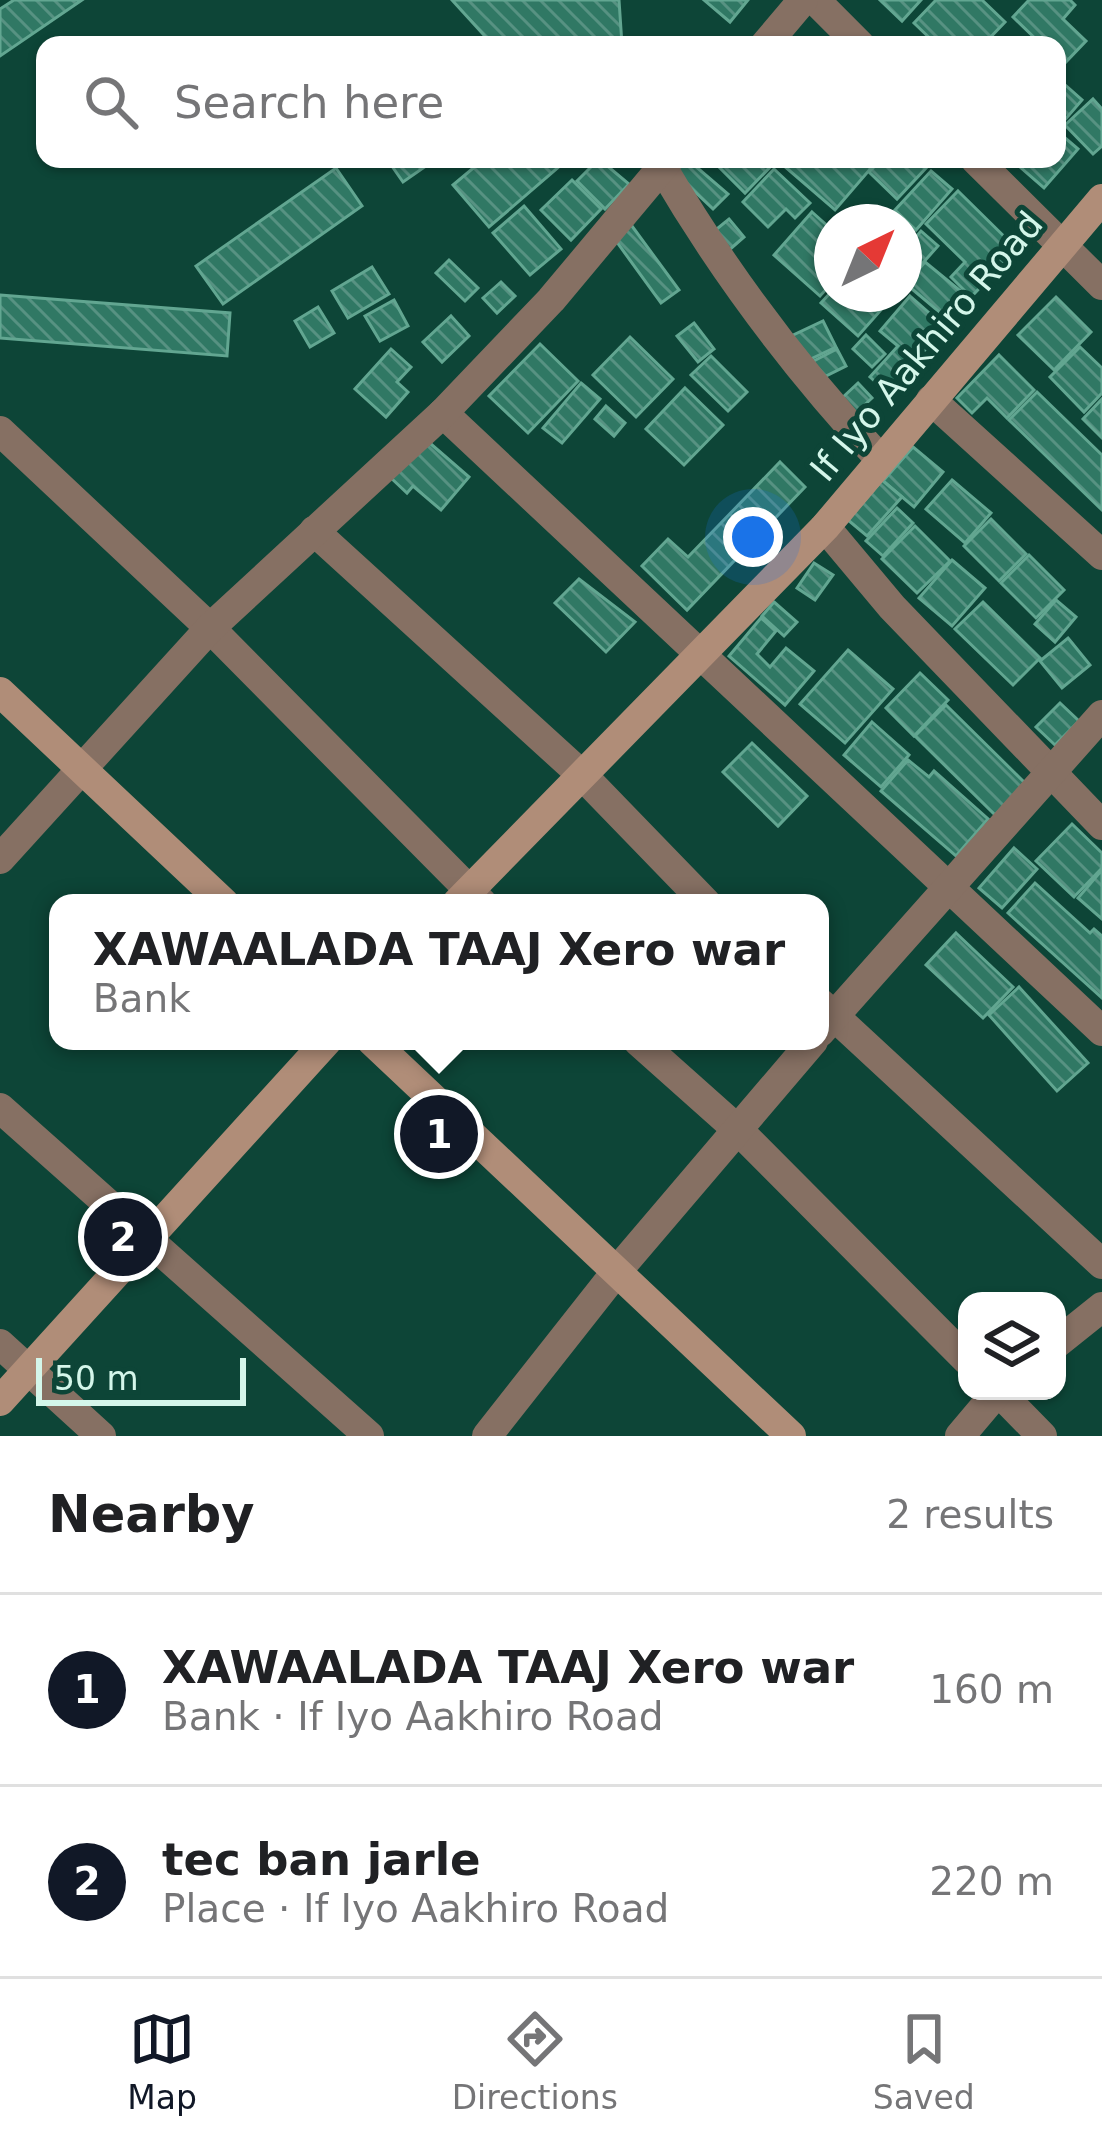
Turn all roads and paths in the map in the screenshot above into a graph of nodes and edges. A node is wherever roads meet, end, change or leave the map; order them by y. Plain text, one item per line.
1 (803, 0) edge
2 (814, 0) edge
3 (773, 36) edge
4 (851, 36) edge
5 (662, 168) edge
6 (669, 168) edge
7 (984, 168) edge
8 (1102, 199) edge
9 (1062, 244) junction
10 (1102, 285) edge
11 (931, 400) junction
12 (443, 413) junction
13 (0, 431) edge
14 (881, 460) junction
15 (824, 527) junction
16 (314, 531) junction
17 (1102, 555) edge
18 (210, 628) junction
19 (700, 656) junction
20 (0, 692) edge
21 (1102, 715) edge
22 (82, 771) junction
23 (1050, 772) junction
24 (584, 776) junction
25 (1102, 825) edge
26 (0, 859) edge
27 (949, 885) junction
28 (214, 894) edge
29 (464, 894) edge
30 (474, 894) edge
31 (697, 894) edge
32 (829, 1013) edge
33 (829, 1021) edge
34 (1102, 1031) edge
35 (319, 1050) edge
36 (381, 1050) edge
37 (648, 1050) edge
38 (806, 1050) edge
39 (0, 1108) edge
40 (740, 1131) junction
41 (146, 1242) junction
42 (1102, 1264) edge
43 (617, 1271) junction
44 (1102, 1306) edge
45 (1066, 1336) edge
46 (0, 1343) edge
47 (958, 1351) edge
48 (28, 1370) junction
49 (990, 1400) edge
50 (1007, 1400) edge
51 (0, 1401) edge
52 (100, 1436) edge
53 (369, 1436) edge
54 (488, 1436) edge
55 (790, 1436) edge
56 (960, 1436) edge
57 (1042, 1436) edge

1 - 3 street
2 - 4 street
5 - 12 street
6 - 14 street
7 - 9 street
8 - 9 street, If Iyo Aakhiro Road
9 - 10 street
9 - 11 street, If Iyo Aakhiro Road
11 - 14 street, If Iyo Aakhiro Road
11 - 17 street
12 - 16 street
12 - 19 street
13 - 18 street
14 - 15 street, If Iyo Aakhiro Road
15 - 19 street, If Iyo Aakhiro Road
15 - 23 street
16 - 18 street
16 - 24 street
18 - 22 street
18 - 29 street
19 - 24 street, If Iyo Aakhiro Road
19 - 27 street
20 - 22 street
21 - 23 street
22 - 26 street
22 - 28 street
23 - 25 street
23 - 27 street
24 - 30 street, If Iyo Aakhiro Road
24 - 31 street
27 - 32 street
27 - 34 street
33 - 42 street
35 - 41 street
36 - 43 street
37 - 40 street
38 - 40 street
39 - 41 street
40 - 43 street
40 - 47 street
41 - 48 street
41 - 53 street
43 - 54 street
43 - 55 street
44 - 45 street
46 - 48 street
48 - 51 street
48 - 52 street
49 - 56 street
50 - 57 street

